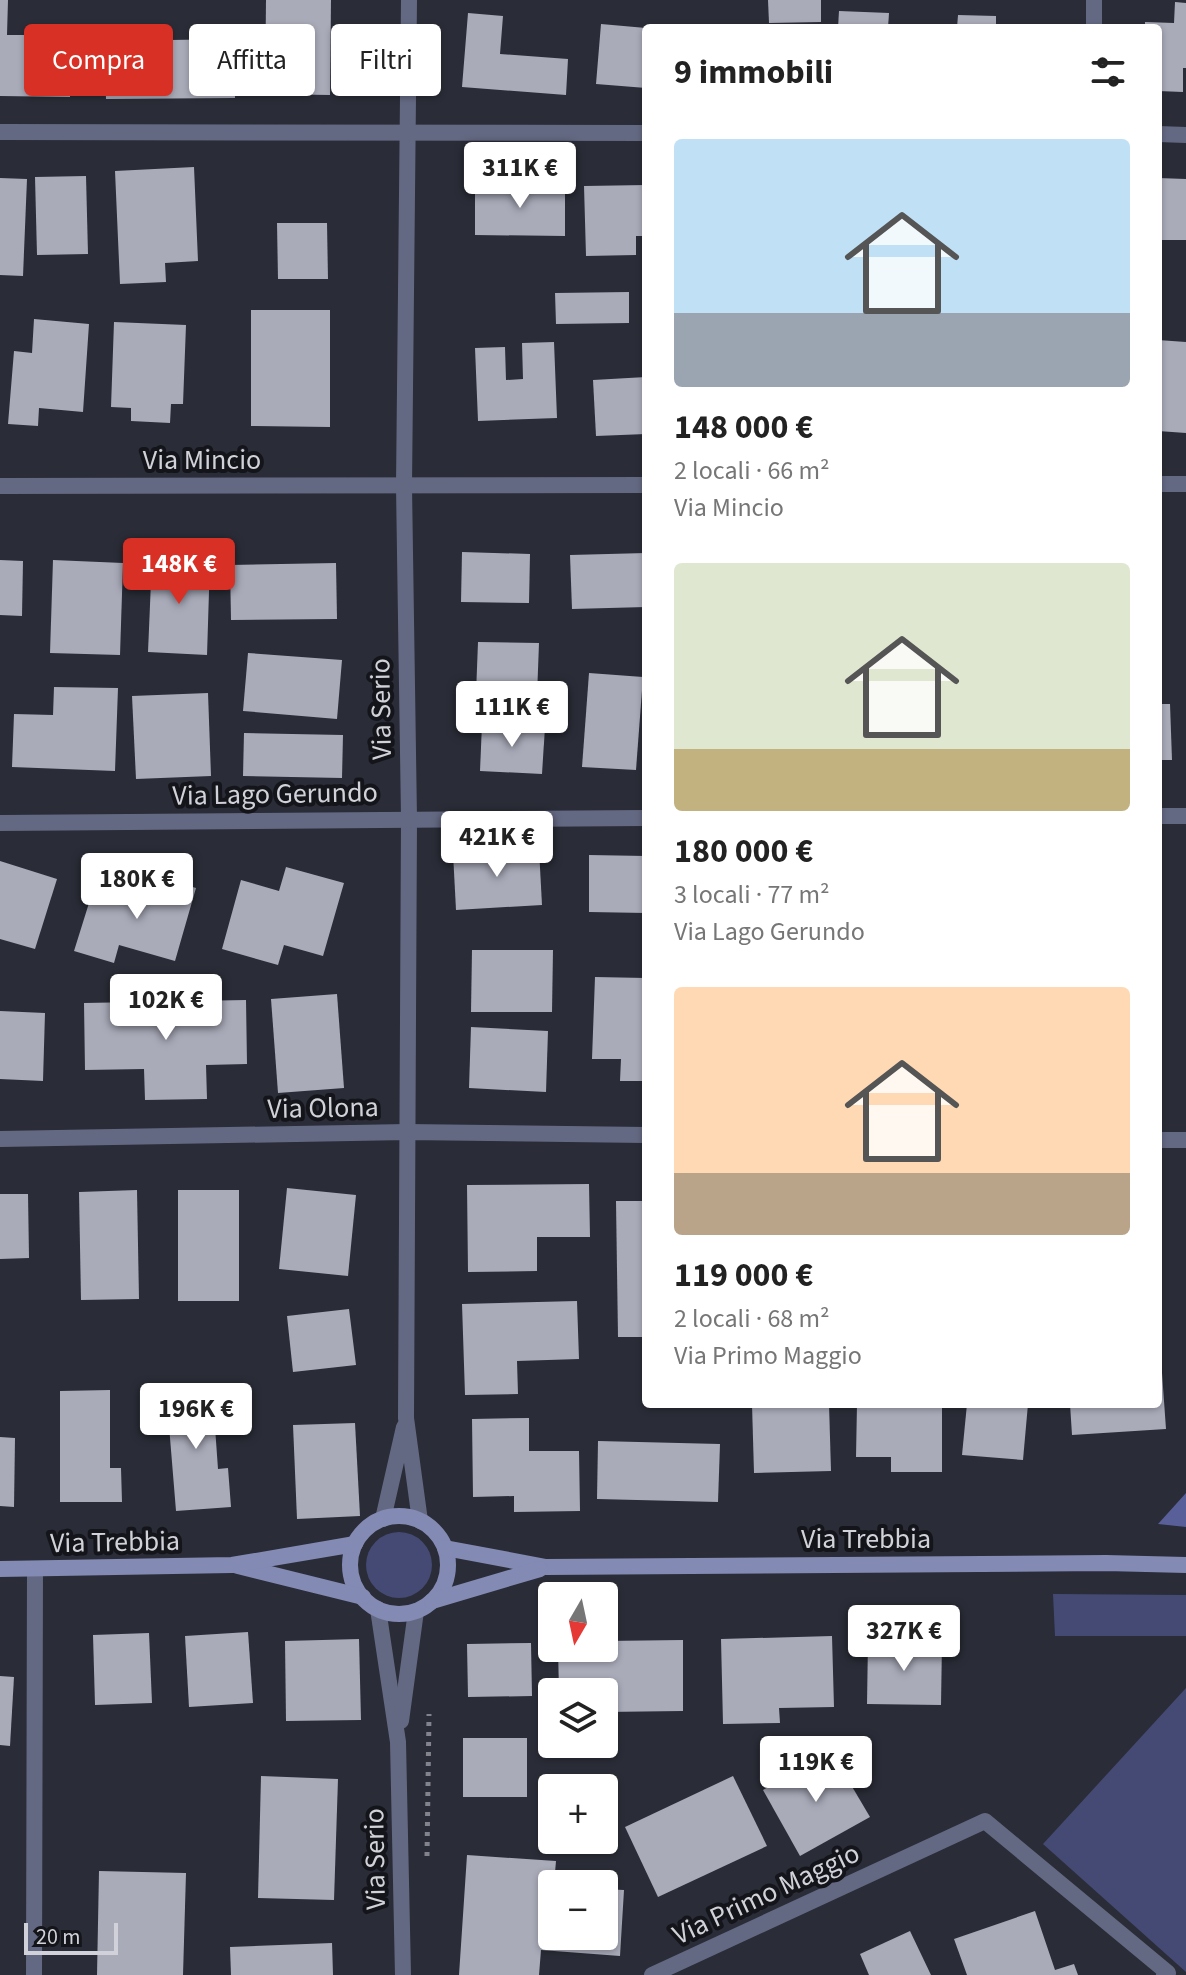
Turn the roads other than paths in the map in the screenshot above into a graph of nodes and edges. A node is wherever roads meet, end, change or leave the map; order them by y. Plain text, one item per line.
1 (409, 0) edge
2 (1094, 0) edge
3 (1094, 24) edge
4 (0, 132) edge
5 (408, 132) junction
6 (642, 133) edge
7 (1162, 134) edge
8 (1186, 135) edge
9 (1162, 484) edge
10 (1186, 484) edge
11 (642, 485) edge
12 (0, 486) edge
13 (404, 486) junction
14 (1162, 816) edge
15 (1186, 816) edge
16 (642, 818) edge
17 (409, 819) junction
18 (0, 823) edge
19 (407, 1132) junction
20 (642, 1135) edge
21 (0, 1139) edge
22 (1162, 1140) edge
23 (1186, 1140) edge
24 (406, 1418) junction
25 (383, 1519) junction
26 (420, 1521) junction
27 (355, 1544) junction
28 (445, 1548) junction
29 (232, 1565) junction
30 (1186, 1565) edge
31 (546, 1567) junction
32 (0, 1569) edge
33 (35, 1569) junction
34 (363, 1597) junction
35 (432, 1601) junction
36 (378, 1609) junction
37 (416, 1611) junction
38 (398, 1742) junction
39 (34, 1975) edge
40 (403, 1975) edge
41 (652, 1975) edge
42 (1164, 1975) edge

1 - 5 street, Via Serio
2 - 3 street
4 - 5 street
5 - 6 street
5 - 13 street, Via Serio
7 - 8 street
9 - 10 street
11 - 13 street, Via Mincio
12 - 13 street, Via Mincio
13 - 17 street, Via Serio
14 - 15 street
16 - 17 street, Via Lago Gerundo
17 - 18 street, Via Lago Gerundo
17 - 19 street, Via Serio
19 - 20 street, Via Olona
19 - 21 street, Via Olona
19 - 24 street, Via Serio
22 - 23 street
24 - 25 street, Via Serio
24 - 26 street, Via Serio
25 - 26 street
25 - 27 street
26 - 28 street
27 - 29 street, Via Trebbia
27 - 34 street
28 - 31 street, Via Trebbia
28 - 35 street
29 - 33 street, Via Trebbia
29 - 34 street, Via Trebbia
30 - 31 street, Via Trebbia
31 - 35 street, Via Trebbia
32 - 33 street, Via Trebbia
33 - 39 street
34 - 36 street
35 - 37 street
36 - 37 street
36 - 38 street, Via Serio
37 - 38 street, Via Serio
38 - 40 street, Via Serio
41 - 42 street, Via Primo Maggio

